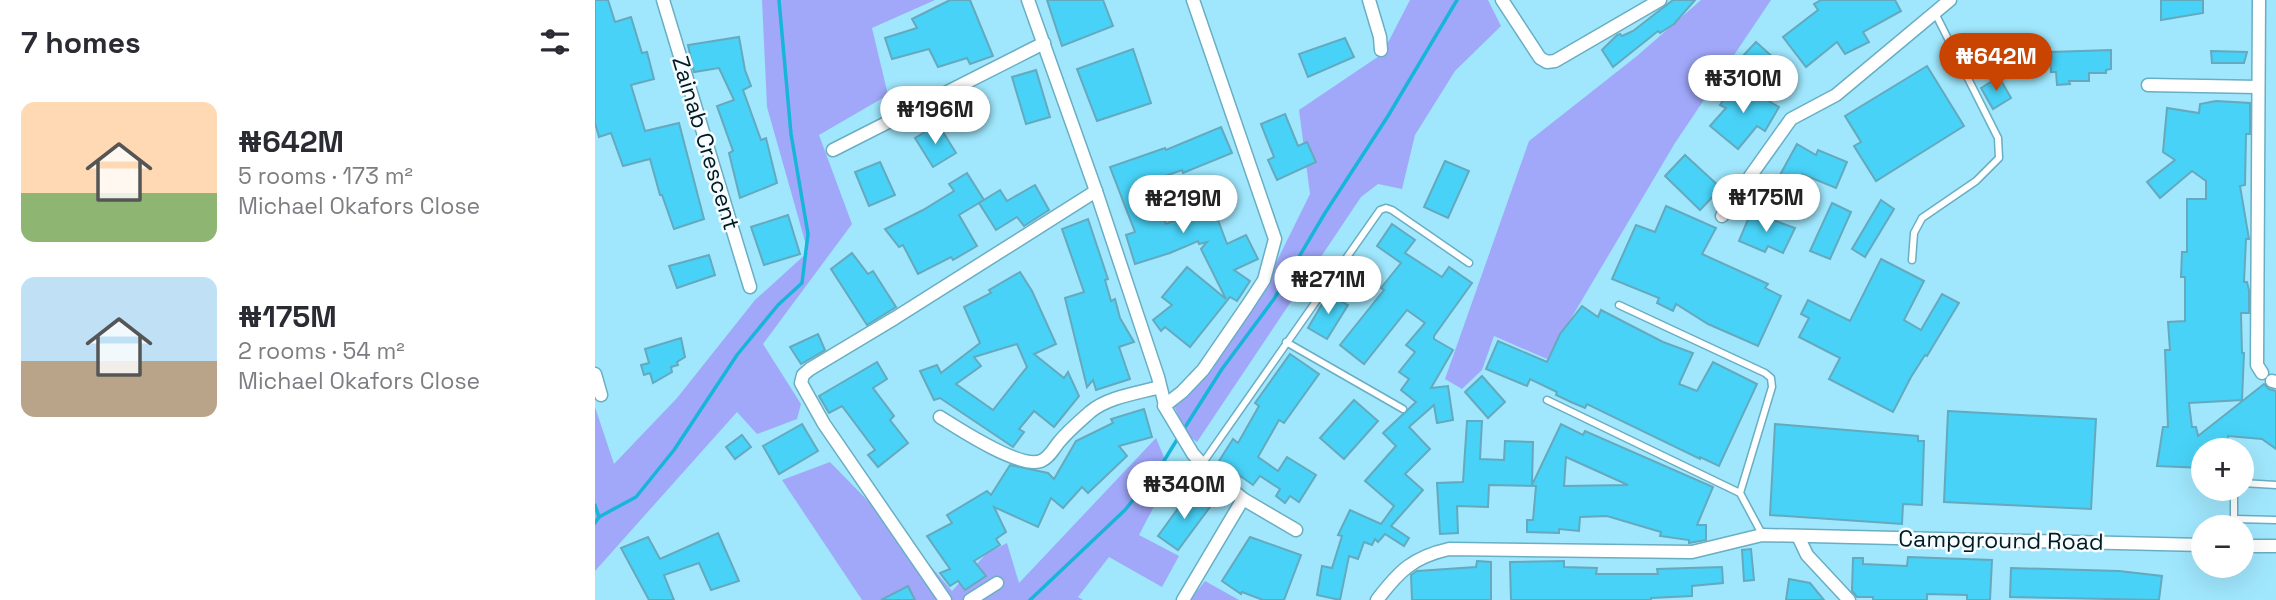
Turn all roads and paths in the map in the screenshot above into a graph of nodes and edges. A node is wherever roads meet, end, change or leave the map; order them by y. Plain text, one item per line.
1 (663, 0) edge
2 (1028, 0) edge
3 (1193, 0) edge
4 (1369, 0) edge
5 (1502, 0) edge
6 (1660, 0) edge
7 (1950, 0) edge
8 (2259, 0) edge
9 (1935, 13) junction
10 (1044, 43) junction
11 (1381, 50) dead end
12 (2148, 85) dead end
13 (2258, 87) junction
14 (833, 150) dead end
15 (1096, 191) junction
16 (1722, 216) dead end
17 (1912, 260) dead end
18 (1469, 264) dead end
19 (751, 286) dead end
20 (1619, 305) dead end
21 (1286, 342) junction
22 (595, 374) edge
23 (2270, 379) edge
24 (1160, 387) junction
25 (601, 395) dead end
26 (1548, 400) dead end
27 (1165, 408) junction
28 (1403, 409) dead end
29 (940, 417) dead end
30 (1202, 464) junction
31 (2254, 484) edge
32 (2276, 485) edge
33 (1740, 494) junction
34 (1243, 499) junction
35 (2276, 520) edge
36 (2254, 522) edge
37 (1296, 530) dead end
38 (1762, 535) junction
39 (1798, 536) junction
40 (2191, 545) edge
41 (2254, 546) edge
42 (2276, 546) edge
43 (997, 583) dead end
44 (945, 600) edge
45 (970, 600) edge
46 (1183, 600) edge
47 (1377, 600) edge
48 (1849, 600) edge

1 - 19 street, Zainab Crescent
2 - 10 street
3 - 27 street
4 - 11 street
5 - 6 street
7 - 9 street
8 - 13 street
9 - 16 street
9 - 17 lane
10 - 14 street
10 - 15 street
12 - 13 street
13 - 23 street
15 - 24 street
15 - 44 street
18 - 21 lane
20 - 33 lane
21 - 28 lane
21 - 30 lane
22 - 25 street
24 - 27 street
24 - 29 street
26 - 33 lane
27 - 30 street
30 - 34 street
31 - 32 lane
33 - 38 lane
34 - 37 street
34 - 46 street
35 - 36 lane
38 - 39 street, Campground Road
38 - 47 street, Campground Road
39 - 40 street, Campground Road
39 - 48 street
41 - 42 street
43 - 45 street

